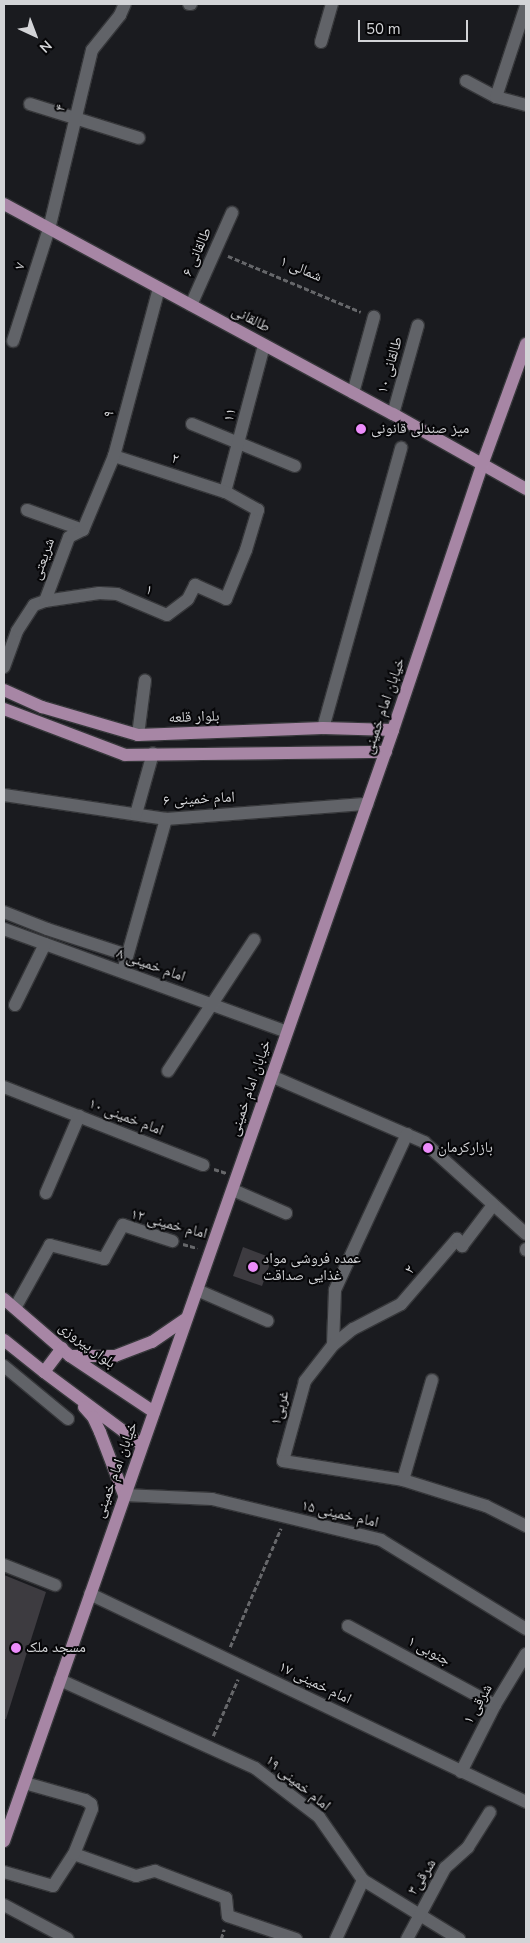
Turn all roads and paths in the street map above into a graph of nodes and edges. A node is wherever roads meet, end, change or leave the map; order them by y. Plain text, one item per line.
1 (125, 4) edge
2 (332, 4) edge
3 (526, 6) edge
4 (321, 42) dead end
5 (466, 81) dead end
6 (496, 97) junction
7 (30, 104) dead end
8 (526, 105) edge
9 (75, 117) junction
10 (139, 138) dead end
11 (4, 204) edge
12 (232, 213) dead end
13 (49, 229) junction
14 (215, 250) junction
15 (159, 288) junction
16 (191, 305) junction
17 (374, 317) joint
18 (418, 325) dead end
19 (13, 341) dead end
20 (264, 344) junction
21 (526, 344) edge
22 (354, 393) junction
23 (393, 414) junction
24 (192, 424) dead end
25 (240, 442) junction
26 (401, 448) dead end
27 (114, 456) junction
28 (482, 465) junction
29 (295, 466) dead end
30 (526, 489) edge
31 (225, 492) junction
32 (26, 510) dead end
33 (83, 530) junction
34 (226, 598) joint
35 (45, 601) junction
36 (4, 628) edge
37 (17, 631) junction
38 (4, 667) edge
39 (145, 680) dead end
40 (4, 690) edge
41 (4, 709) edge
42 (323, 728) junction
43 (393, 730) junction
44 (138, 735) junction
45 (386, 752) junction
46 (153, 753) junction
47 (4, 795) edge
48 (367, 804) junction
49 (136, 814) junction
50 (166, 819) junction
51 (4, 912) edge
52 (4, 929) edge
53 (254, 940) dead end
54 (45, 944) junction
55 (127, 955) junction
56 (123, 971) junction
57 (15, 1005) dead end
58 (212, 1005) junction
59 (287, 1032) junction
60 (168, 1071) dead end
61 (271, 1076) junction
62 (4, 1087) edge
63 (79, 1116) junction
64 (407, 1134) junction
65 (204, 1165) joint
66 (236, 1177) junction
67 (233, 1190) junction
68 (46, 1193) dead end
69 (493, 1205) junction
70 (286, 1213) dead end
71 (526, 1234) edge
72 (172, 1241) joint
73 (210, 1252) junction
74 (197, 1290) junction
75 (4, 1299) edge
76 (15, 1308) junction
77 (187, 1318) junction
78 (268, 1321) dead end
79 (4, 1340) edge
80 (333, 1345) junction
81 (66, 1352) junction
82 (4, 1366) edge
83 (44, 1372) junction
84 (432, 1380) dead end
85 (76, 1397) junction
86 (154, 1412) junction
87 (68, 1419) dead end
88 (142, 1445) junction
89 (403, 1480) junction
90 (124, 1495) junction
91 (286, 1518) junction
92 (526, 1526) edge
93 (4, 1565) edge
94 (55, 1585) dead end
95 (90, 1594) junction
96 (348, 1626) dead end
97 (526, 1629) edge
98 (526, 1654) edge
99 (225, 1658) junction
100 (244, 1666) junction
101 (60, 1680) junction
102 (495, 1705) junction
103 (208, 1747) junction
104 (462, 1772) junction
105 (25, 1783) junction
106 (526, 1802) edge
107 (490, 1812) dead end
108 (4, 1841) edge
109 (74, 1854) junction
110 (4, 1872) edge
111 (363, 1880) junction
112 (4, 1905) edge
113 (419, 1913) junction
114 (68, 1939) edge
115 (296, 1939) edge
116 (336, 1939) edge
117 (407, 1939) edge
118 (459, 1939) edge

1 - 9 street, ۴
2 - 4 street
3 - 6 street
5 - 6 street
6 - 8 street
7 - 9 street
9 - 10 street
9 - 13 street, ۴
11 - 13 main road, طالقانی
12 - 14 street, طالقانی ۶
13 - 15 main road, طالقانی
13 - 19 street, ۷
14 - 16 street, طالقانی ۶
14 - 17 path, ۱ شمالی
15 - 16 main road, طالقانی
15 - 27 street, ۹
16 - 20 main road, طالقانی
17 - 22 street
18 - 23 street, طالقانی ۱۰
20 - 22 main road, طالقانی
20 - 25 street, ۱۱
21 - 28 main road, خیابان امام خمینی
22 - 23 main road, طالقانی
23 - 28 main road, طالقانی
24 - 25 street
25 - 29 street
25 - 31 street, ۱۱
26 - 42 street
27 - 31 street, ۲
27 - 33 street, ۹
28 - 30 main road, طالقانی
28 - 43 main road, خیابان امام خمینی
31 - 34 street, ۲
32 - 33 street
33 - 35 street, شریعتی
34 - 35 street, ۱
35 - 37 street, شریعتی
36 - 37 street
37 - 38 street, شریعتی
39 - 44 street
40 - 44 main road, بلوار قلعه
41 - 46 main road
42 - 43 main road, بلوار قلعه
42 - 44 main road, بلوار قلعه
43 - 45 main road, خیابان امام خمینی
45 - 46 main road
45 - 48 main road, خیابان امام خمینی
46 - 49 street
47 - 49 street, امام خمینی ۶
48 - 50 street, امام خمینی ۶
48 - 59 main road, خیابان امام خمینی
49 - 50 street, امام خمینی ۶
50 - 55 street
51 - 55 street
52 - 54 street, امام خمینی ۸
53 - 58 street
54 - 56 street, امام خمینی ۸
54 - 57 street
55 - 56 street
56 - 58 street, امام خمینی ۸
58 - 59 street, امام خمینی ۸
58 - 60 street
59 - 61 main road, خیابان امام خمینی
61 - 64 street
61 - 66 main road, خیابان امام خمینی
62 - 63 street, امام خمینی ۱۰
63 - 65 street, امام خمینی ۱۰
63 - 68 street
64 - 69 street
64 - 80 street
65 - 66 path
66 - 67 main road, خیابان امام خمینی
67 - 70 street
67 - 73 main road, خیابان امام خمینی
69 - 71 street
69 - 80 street, ۲
72 - 73 path, امام خمینی ۱۲
72 - 76 street, امام خمینی ۱۲
73 - 74 main road, خیابان امام خمینی
74 - 77 main road, خیابان امام خمینی
74 - 78 street
75 - 76 main road, بلوار پیروزی
76 - 81 main road, بلوار پیروزی
77 - 81 main road
77 - 86 main road, خیابان امام خمینی
79 - 83 main road
80 - 89 street, غربی۱
81 - 83 main road
81 - 86 main road, بلوار پیروزی
82 - 87 street
83 - 85 main road
84 - 89 street
85 - 88 main road
85 - 90 main road
86 - 88 main road, خیابان امام خمینی
88 - 90 main road, خیابان امام خمینی
89 - 92 street, غربی۱
90 - 91 street, امام خمینی ۱۵
90 - 95 main road, خیابان امام خمینی
91 - 97 street, امام خمینی ۱۵
91 - 99 path
93 - 94 street
95 - 99 street, امام خمینی ۱۷
95 - 101 main road, خیابان امام خمینی
96 - 102 street, ۱ جنوبی
98 - 102 street, ۱ شرقی
99 - 100 street, امام خمینی ۱۷
100 - 103 path
100 - 104 street, امام خمینی ۱۷
101 - 103 street, امام خمینی ۱۹
101 - 105 main road, خیابان امام خمینی
102 - 104 street, ۱ شرقی
103 - 111 street, امام خمینی ۱۹
104 - 106 street, امام خمینی ۱۷
105 - 108 main road, خیابان امام خمینی
105 - 109 street
107 - 113 street, شرقی۳
109 - 110 street
109 - 115 street
111 - 113 street, امام خمینی ۱۹
111 - 116 street
112 - 114 street
113 - 117 street, شرقی۳
113 - 118 street, امام خمینی ۱۹

